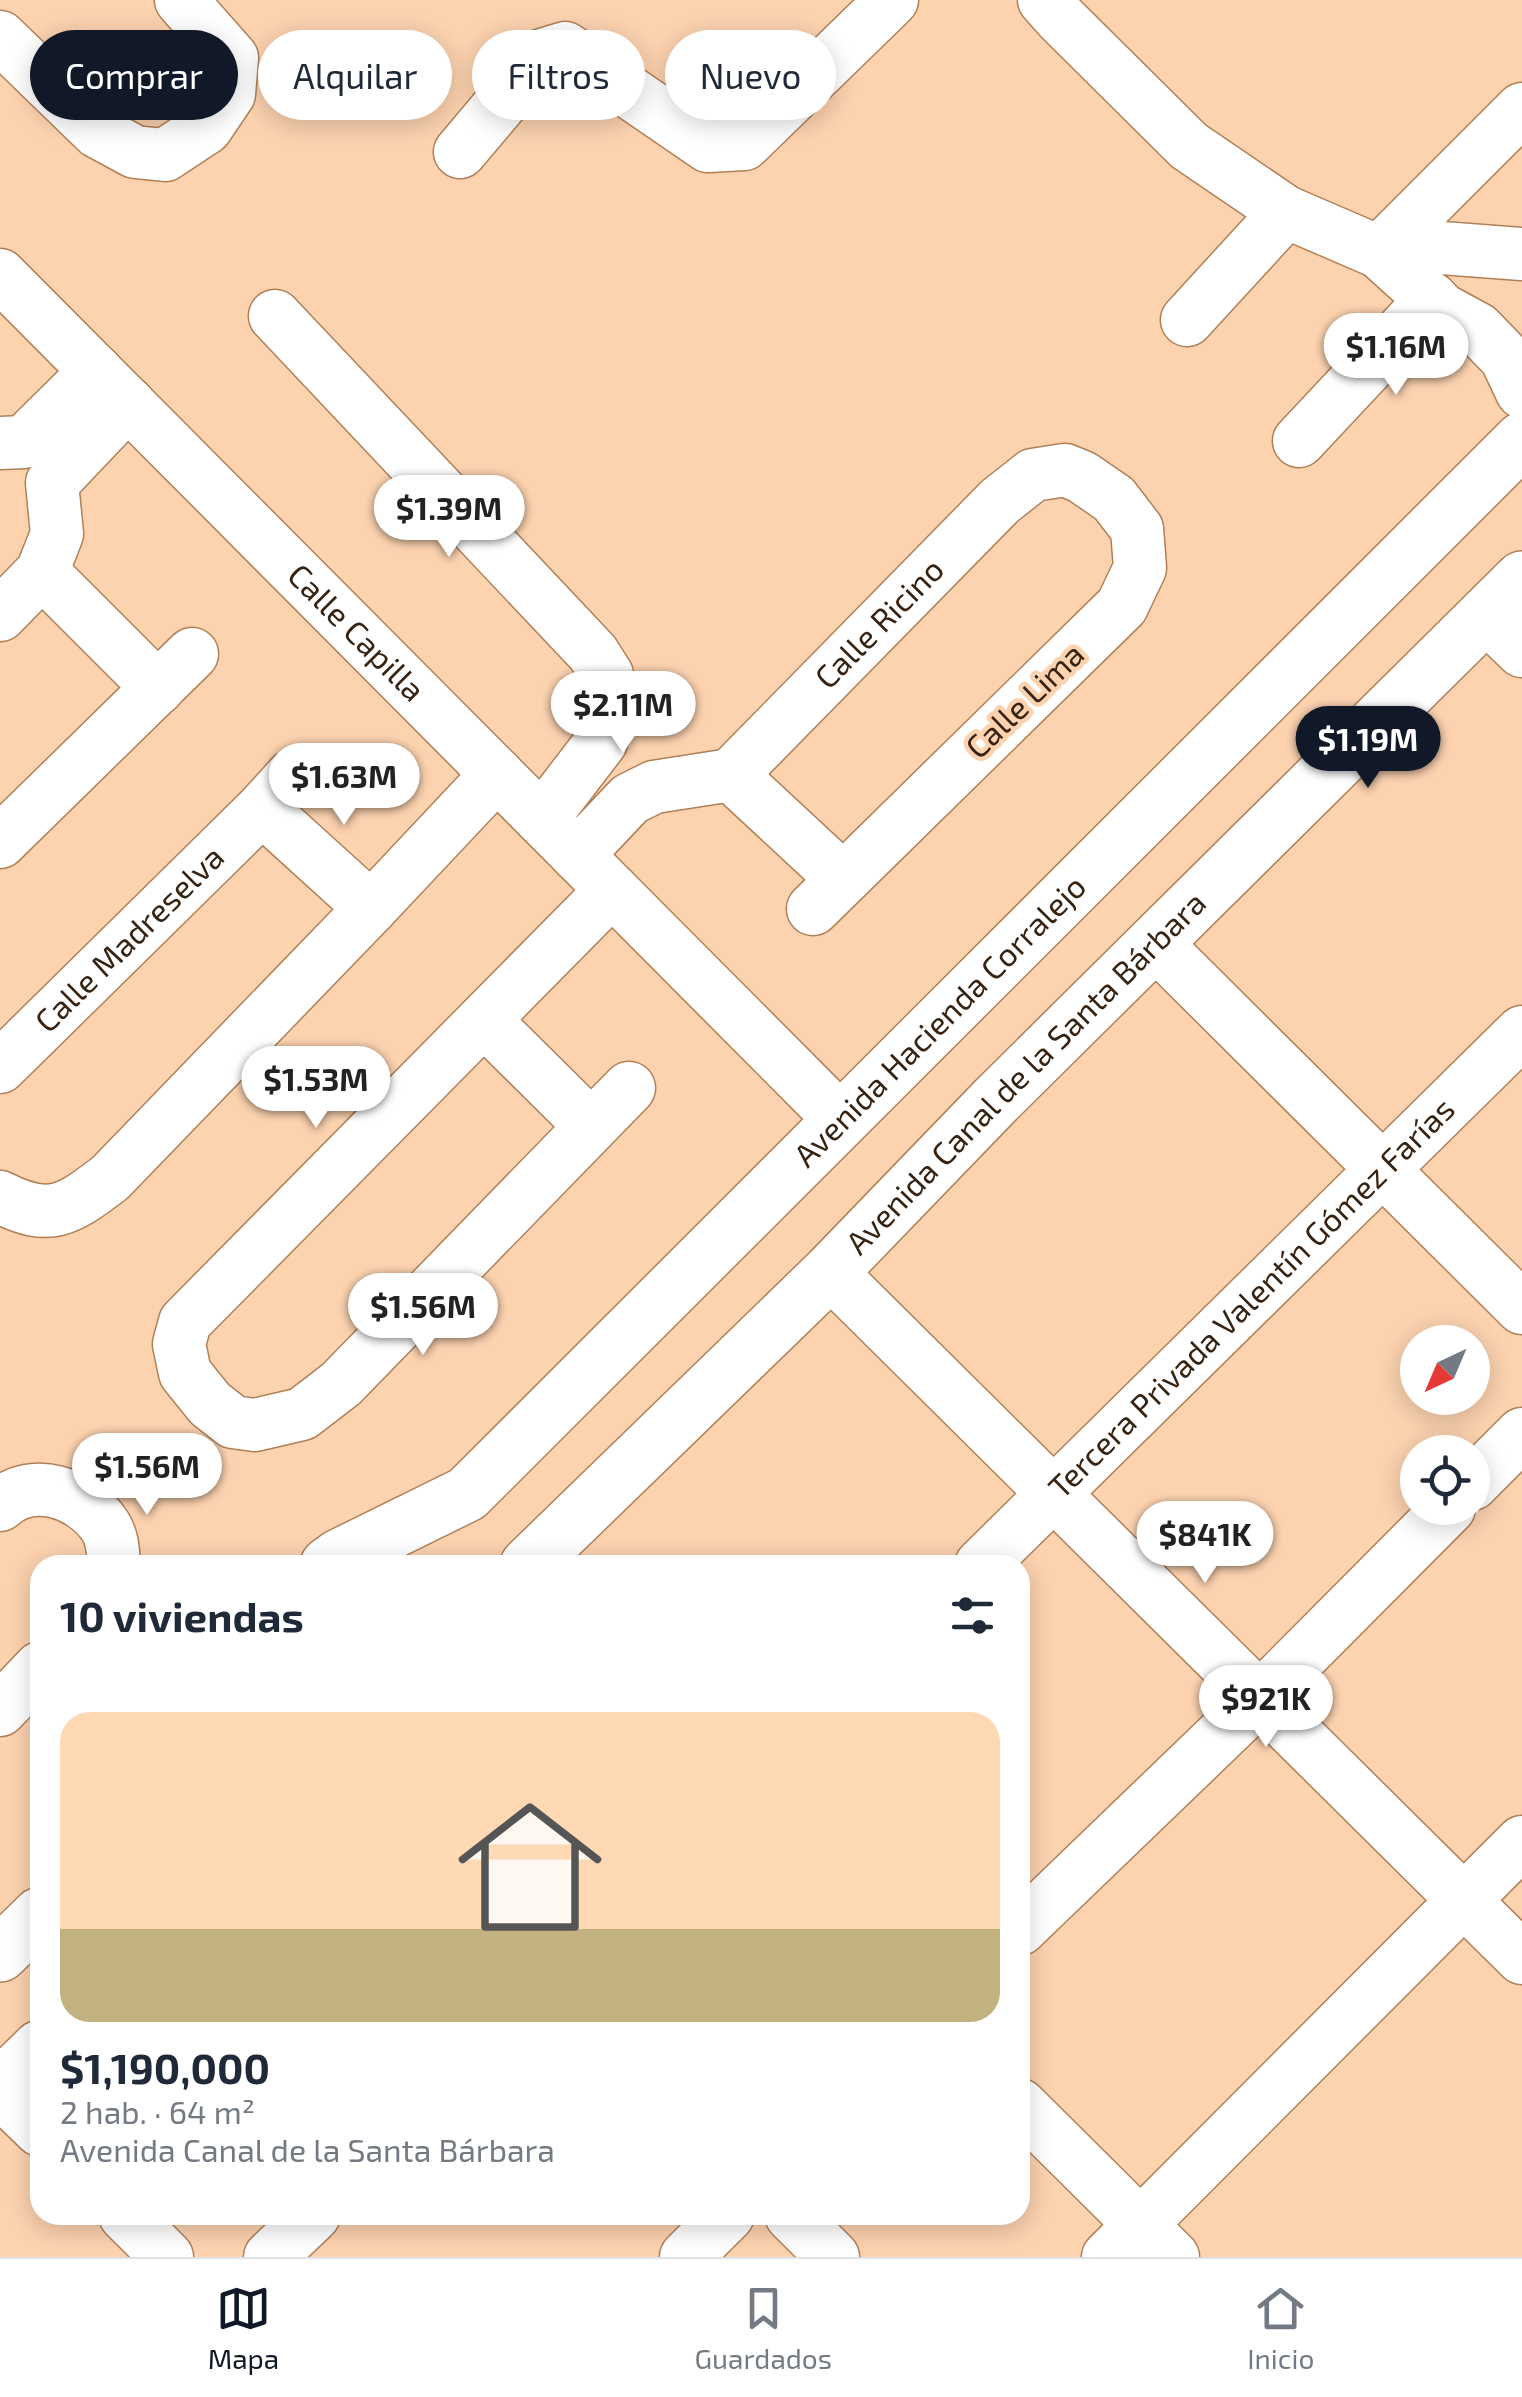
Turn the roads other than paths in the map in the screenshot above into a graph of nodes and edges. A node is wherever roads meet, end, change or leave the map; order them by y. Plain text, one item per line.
1 (181, 0) edge
2 (892, 0) edge
3 (1044, 0) edge
4 (0, 37) edge
5 (1522, 109) edge
6 (460, 152) dead end
7 (1286, 212) junction
8 (1379, 252) junction
9 (1522, 254) edge
10 (0, 275) edge
11 (1432, 299) junction
12 (275, 316) dead end
13 (1187, 320) dead end
14 (112, 387) junction
15 (1522, 392) edge
16 (1522, 440) edge
17 (1299, 441) dead end
18 (0, 443) edge
19 (1114, 499) joint
20 (42, 572) junction
21 (0, 615) edge
22 (1510, 615) edge
23 (497, 774) junction
24 (731, 775) junction
25 (542, 818) junction
26 (0, 842) edge
27 (595, 872) junction
28 (371, 908) junction
29 (1155, 943) junction
30 (484, 1020) junction
31 (1522, 1032) edge
32 (0, 1067) edge
33 (629, 1088) dead end
34 (841, 1120) junction
35 (591, 1126) junction
36 (1382, 1170) junction
37 (0, 1197) edge
38 (830, 1272) junction
39 (1522, 1308) edge
40 (1522, 1434) edge
41 (1490, 1466) edge
42 (1054, 1496) junction
43 (0, 1505) edge
44 (1432, 1525) edge
45 (114, 1555) edge
46 (343, 1555) edge
47 (538, 1555) edge
48 (992, 1555) edge
49 (30, 1678) edge
50 (1260, 1698) junction
51 (0, 1710) edge
52 (1522, 1842) edge
53 (1464, 1900) junction
54 (1030, 1920) edge
55 (30, 1924) edge
56 (0, 1954) edge
57 (1522, 1958) edge
58 (30, 2058) edge
59 (0, 2089) edge
60 (1030, 2117) edge
61 (30, 2120) edge
62 (135, 2225) edge
63 (304, 2225) edge
64 (718, 2225) edge
65 (800, 2225) edge
66 (1140, 2246) edge
67 (167, 2257) edge
68 (270, 2257) edge
69 (686, 2257) edge
70 (833, 2257) edge

1 - 4 street
2 - 6 street
3 - 7 street
5 - 8 street
7 - 8 street
7 - 13 street
8 - 9 street
8 - 11 street
10 - 14 street, Calle Capilla
11 - 15 street
11 - 17 street
12 - 25 street
14 - 18 street
14 - 20 street
14 - 23 street, Calle Capilla
16 - 34 main road, Avenida Hacienda Corralejo
19 - 24 street, Calle Ricino
19 - 24 street, Calle Lima
20 - 21 street
20 - 26 street
22 - 29 main road, Avenida Canal de la Santa Bárbara
23 - 25 street, Calle Capilla
23 - 28 street
24 - 27 street
25 - 27 street, Calle Capilla
27 - 30 street
27 - 34 street, Calle Capilla
28 - 32 street, Calle Madreselva
28 - 37 street
29 - 36 street
29 - 38 main road, Avenida Canal de la Santa Bárbara
30 - 35 street
30 - 35 street
31 - 36 street, Tercera Privada Valentín Gómez Farías
33 - 35 street
34 - 46 main road, Avenida Hacienda Corralejo
36 - 39 street
36 - 42 street, Tercera Privada Valentín Gómez Farías
38 - 42 street
38 - 47 main road, Avenida Canal de la Santa Bárbara
40 - 41 street
42 - 48 street, Tercera Privada Valentín Gómez Farías
42 - 50 street
43 - 45 street
44 - 50 street
49 - 51 street
50 - 53 street
50 - 54 street
52 - 53 street
53 - 57 street
53 - 66 street
55 - 56 main road
58 - 59 main road
59 - 61 street
60 - 66 street
62 - 67 street
63 - 68 street
64 - 69 street
65 - 70 street

